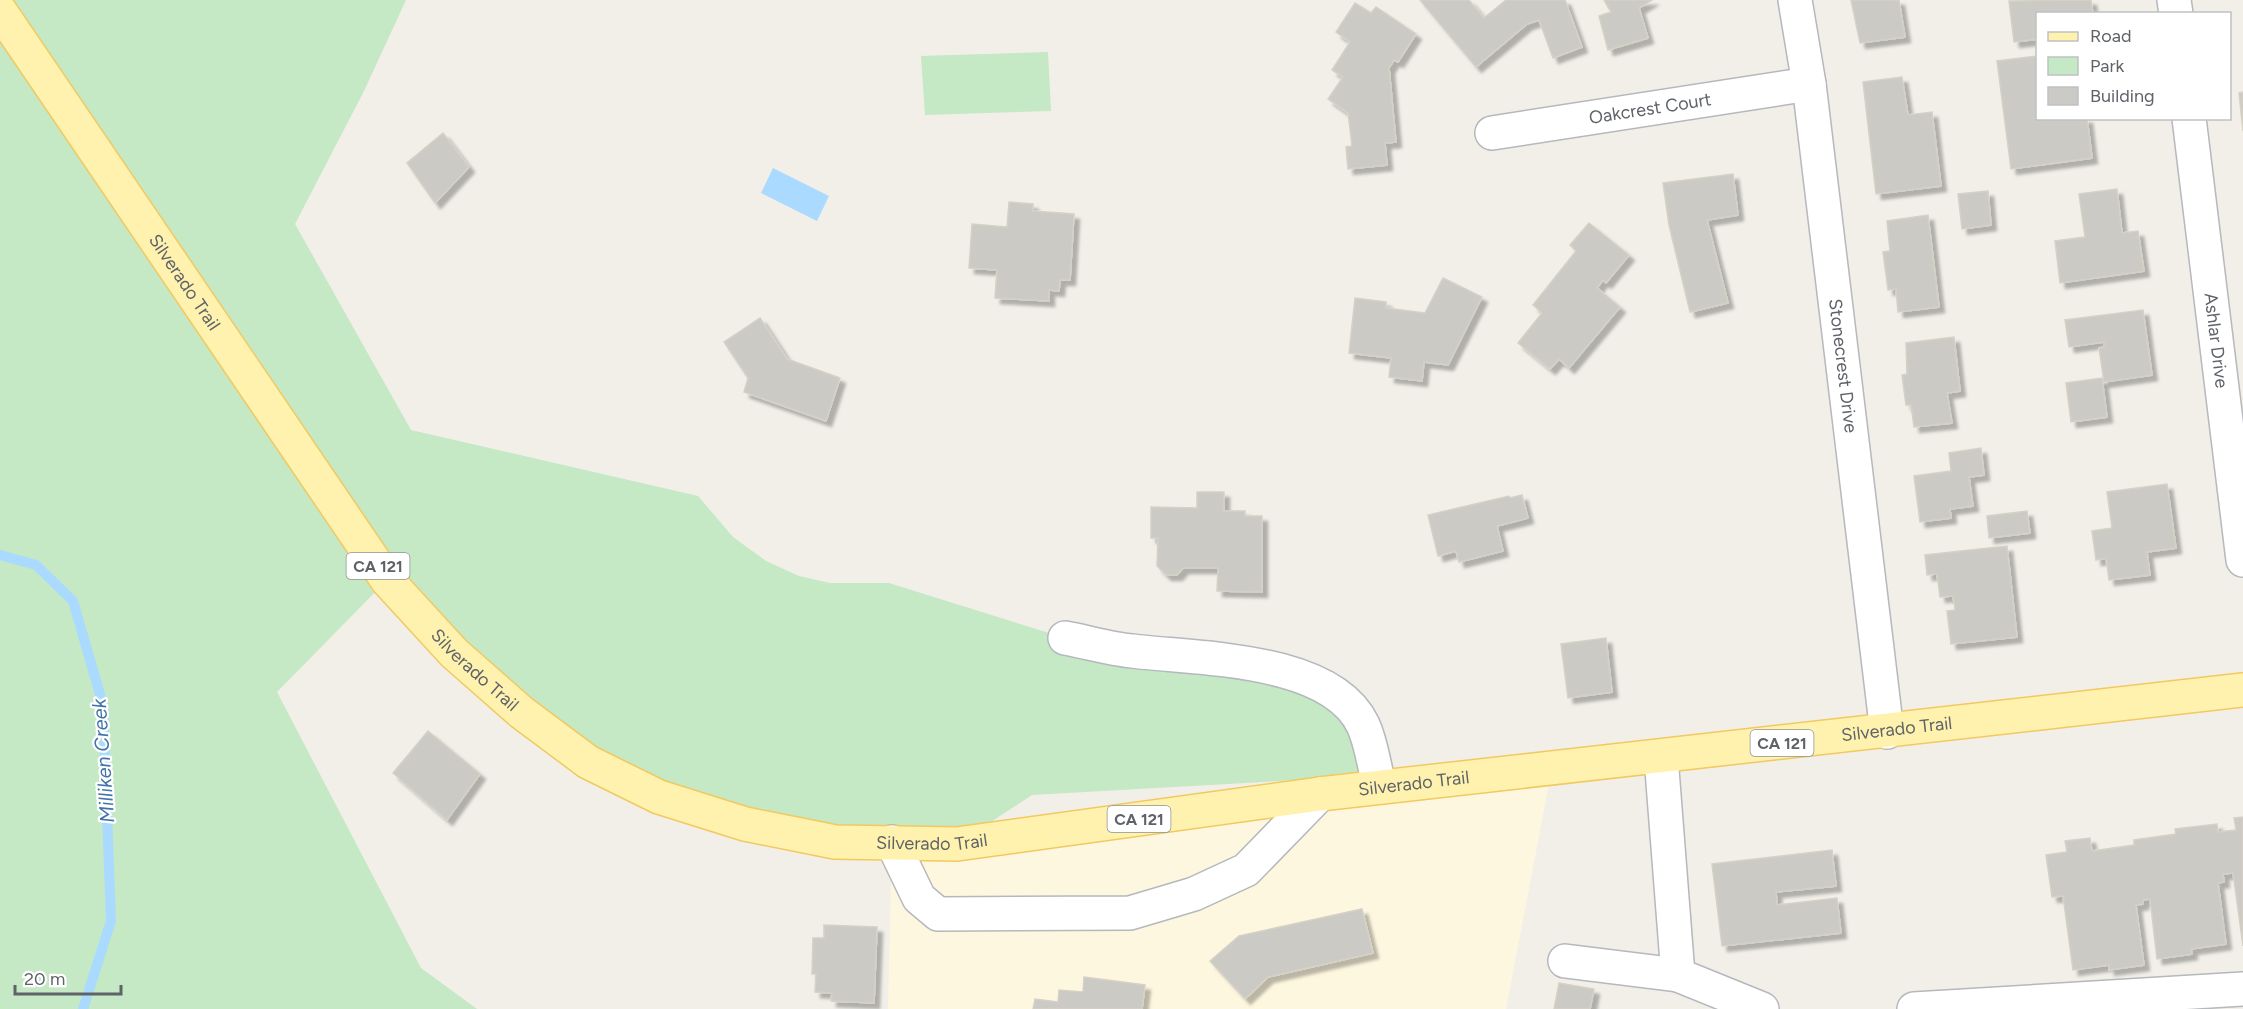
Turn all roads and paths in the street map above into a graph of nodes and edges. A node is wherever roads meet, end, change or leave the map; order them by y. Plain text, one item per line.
1 (1795, 0) edge
2 (0, 11) edge
3 (1809, 84) junction
4 (2189, 120) edge
5 (1492, 133) dead end
6 (2243, 560) edge
7 (1065, 638) dead end
8 (2243, 690) edge
9 (1887, 732) junction
10 (1661, 757) junction
11 (1380, 787) junction
12 (1320, 794) junction
13 (892, 842) junction
14 (1565, 961) dead end
15 (1678, 975) junction
16 (2243, 989) edge
17 (1762, 1009) edge
18 (1914, 1009) edge

1 - 3 street, Stonecrest Drive
2 - 13 main road, Silverado Trail / CA 121
3 - 5 street, Oakcrest Court
3 - 9 street, Stonecrest Drive
4 - 6 street, Ashlar Drive
7 - 11 street
8 - 9 main road, Silverado Trail / CA 121
9 - 10 main road, Silverado Trail / CA 121
10 - 11 main road, Silverado Trail / CA 121
10 - 15 street
11 - 12 main road, Silverado Trail / CA 121
12 - 13 main road, Silverado Trail / CA 121
12 - 13 street
14 - 15 street
15 - 17 street
16 - 18 street

